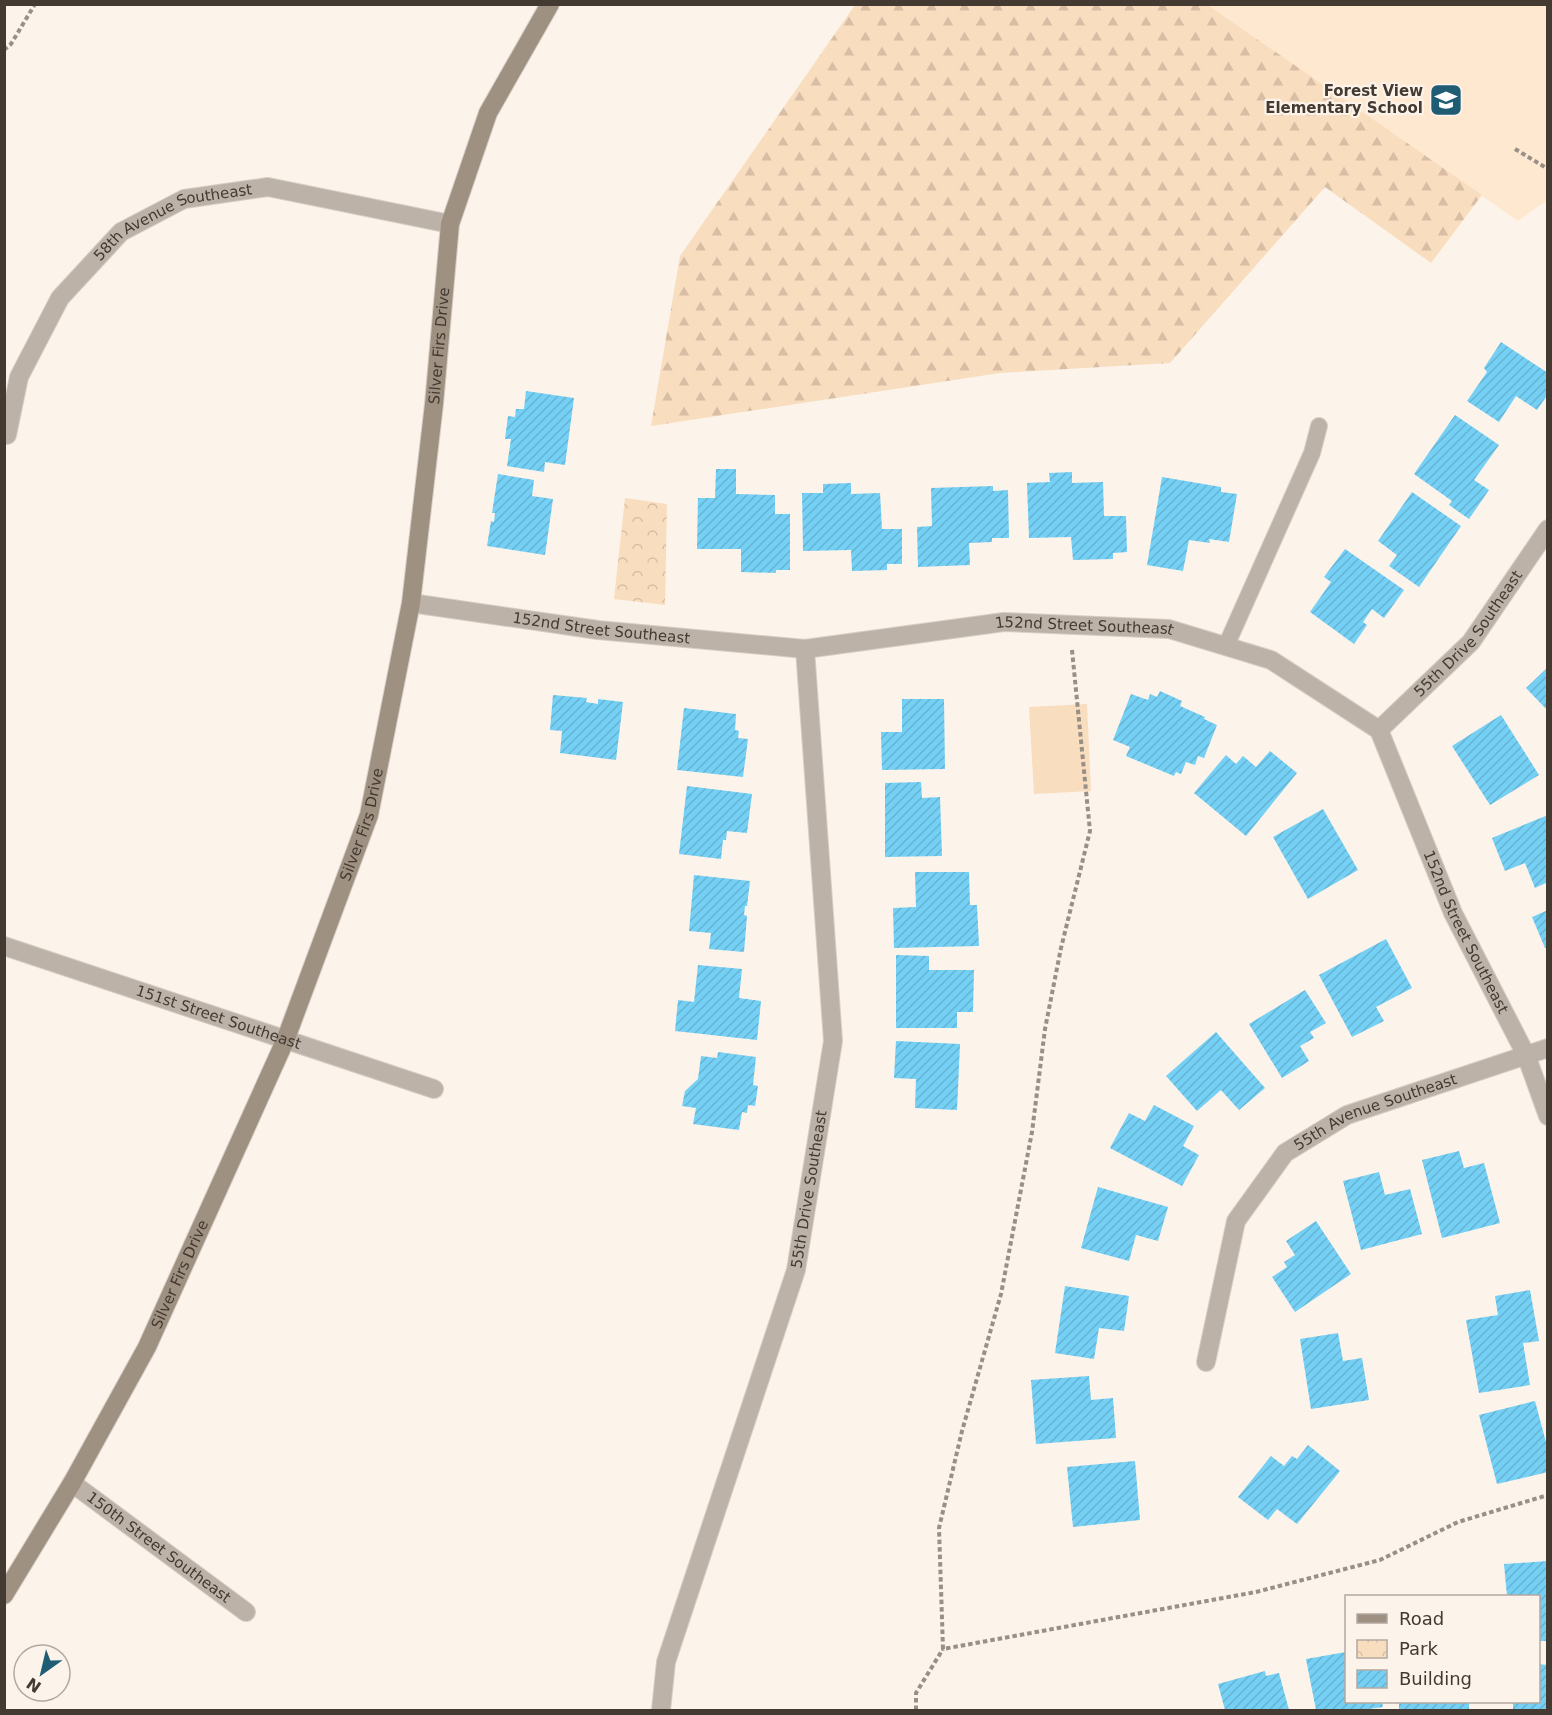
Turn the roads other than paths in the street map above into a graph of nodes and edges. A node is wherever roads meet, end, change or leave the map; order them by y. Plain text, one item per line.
1 (550, 4) edge
2 (450, 224) junction
3 (1319, 426) dead end
4 (7, 435) dead end
5 (1548, 529) edge
6 (411, 603) junction
7 (1226, 646) junction
8 (805, 649) junction
9 (1379, 730) junction
10 (4, 946) edge
11 (285, 1041) junction
12 (1548, 1048) edge
13 (1526, 1055) junction
14 (434, 1089) dead end
15 (1548, 1116) edge
16 (1206, 1362) dead end
17 (72, 1483) junction
18 (4, 1595) edge
19 (246, 1612) dead end
20 (661, 1710) edge

1 - 2 street, Silver Firs Drive
2 - 4 street, 58th Avenue Southeast
2 - 6 street, Silver Firs Drive
3 - 7 lane
5 - 9 street, 55th Drive Southeast
6 - 8 street, 152nd Street Southeast
6 - 11 street, Silver Firs Drive
7 - 8 street, 152nd Street Southeast
7 - 9 street, 152nd Street Southeast
8 - 20 street, 55th Drive Southeast
9 - 13 street, 152nd Street Southeast
10 - 11 street, 151st Street Southeast
11 - 14 street, 151st Street Southeast
11 - 17 street, Silver Firs Drive
12 - 13 street, 55th Avenue Southeast
13 - 15 street, 152nd Street Southeast
13 - 16 street, 55th Avenue Southeast
17 - 18 street, Silver Firs Drive
17 - 19 street, 150th Street Southeast

